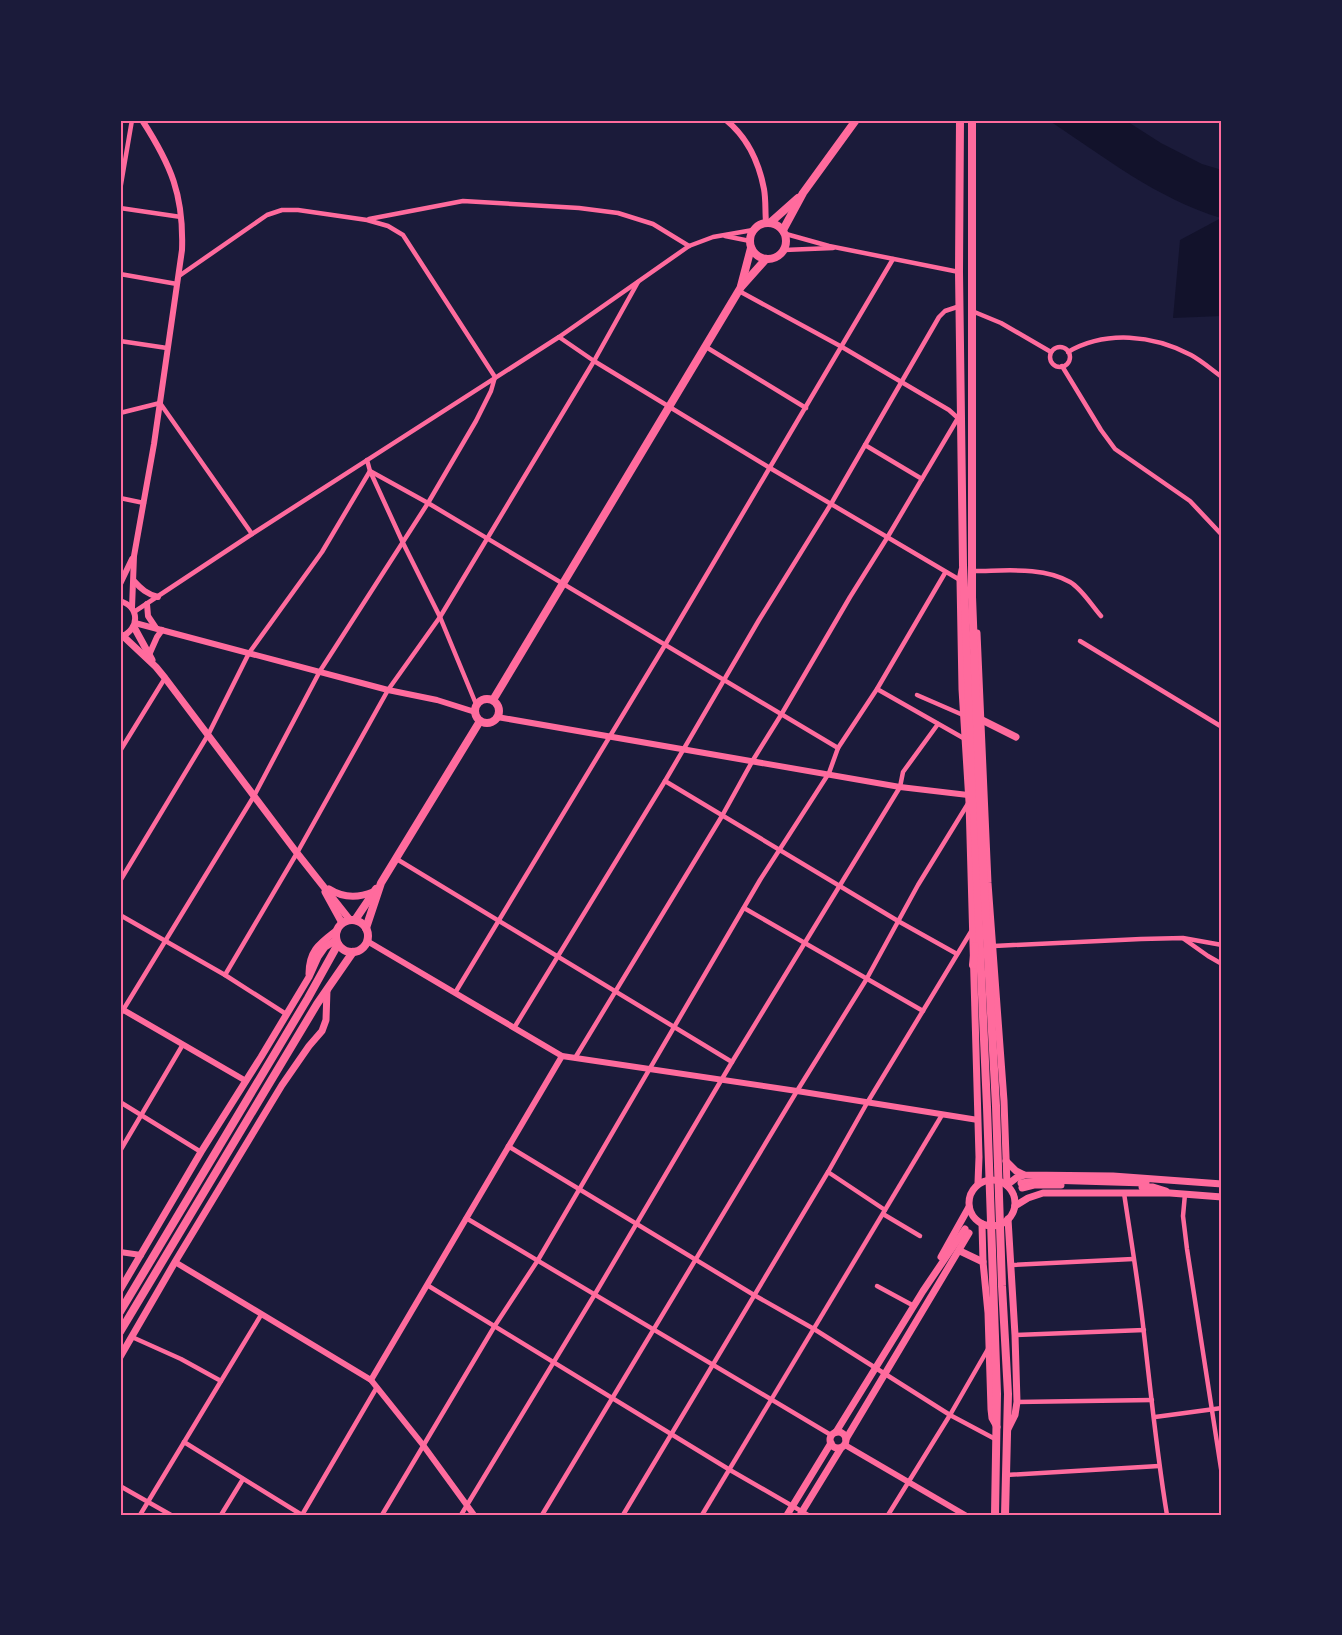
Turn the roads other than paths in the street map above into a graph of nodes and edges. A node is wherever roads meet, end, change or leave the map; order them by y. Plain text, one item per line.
1 (132, 120) edge
2 (142, 120) edge
3 (726, 120) edge
4 (856, 120) edge
5 (960, 122) edge
6 (972, 122) edge
7 (120, 141) edge
8 (128, 142) junction
9 (120, 190) edge
10 (803, 193) junction
11 (120, 207) edge
12 (181, 218) junction
13 (367, 220) junction
14 (768, 222) junction
15 (753, 230) junction
16 (784, 232) junction
17 (722, 235) junction
18 (750, 244) junction
19 (689, 246) junction
20 (839, 248) junction
21 (784, 250) junction
22 (766, 259) junction
23 (893, 259) junction
24 (959, 272) junction
25 (120, 274) edge
26 (178, 276) junction
27 (638, 282) junction
28 (177, 284) junction
29 (740, 289) junction
30 (960, 306) junction
31 (972, 311) junction
32 (559, 337) junction
33 (120, 342) edge
34 (706, 347) junction
35 (842, 347) junction
36 (167, 348) junction
37 (1051, 352) junction
38 (1068, 352) junction
39 (594, 360) junction
40 (1062, 366) junction
41 (495, 377) junction
42 (1222, 377) edge
43 (900, 382) junction
44 (160, 403) junction
45 (670, 407) junction
46 (806, 408) junction
47 (120, 413) edge
48 (960, 421) junction
49 (865, 445) junction
50 (367, 460) junction
51 (770, 468) junction
52 (370, 471) junction
53 (922, 479) junction
54 (120, 498) edge
55 (144, 502) junction
56 (428, 503) junction
57 (831, 504) junction
58 (252, 534) junction
59 (1222, 535) edge
60 (887, 538) junction
61 (486, 539) junction
62 (403, 543) junction
63 (134, 556) junction
64 (969, 567) junction
65 (945, 573) junction
66 (960, 580) junction
67 (134, 581) junction
68 (120, 584) edge
69 (563, 584) junction
70 (158, 597) junction
71 (120, 601) edge
72 (147, 604) junction
73 (133, 610) junction
74 (1101, 616) dead end
75 (440, 617) junction
76 (134, 625) junction
77 (159, 629) junction
78 (122, 636) edge
79 (1080, 641) dead end
80 (665, 645) junction
81 (249, 653) junction
82 (149, 655) junction
83 (156, 667) junction
84 (320, 671) junction
85 (165, 678) junction
86 (724, 680) junction
87 (877, 689) junction
88 (388, 690) junction
89 (917, 695) dead end
90 (493, 700) junction
91 (476, 708) junction
92 (781, 715) junction
93 (963, 715) junction
94 (497, 717) junction
95 (982, 720) junction
96 (480, 721) junction
97 (938, 724) junction
98 (1222, 727) edge
99 (208, 735) junction
100 (609, 737) junction
101 (1016, 737) dead end
102 (964, 739) junction
103 (838, 748) junction
104 (682, 750) junction
105 (120, 751) edge
106 (753, 760) junction
107 (828, 774) junction
108 (664, 781) junction
109 (900, 787) junction
110 (254, 796) junction
111 (969, 799) junction
112 (722, 816) junction
113 (978, 827) junction
114 (779, 849) junction
115 (297, 853) junction
116 (395, 858) junction
117 (120, 880) edge
118 (381, 883) junction
119 (988, 883) junction
120 (322, 884) junction
121 (840, 885) junction
122 (373, 892) junction
123 (744, 908) junction
124 (978, 912) junction
125 (120, 915) edge
126 (352, 920) junction
127 (499, 921) junction
128 (898, 921) junction
129 (342, 923) junction
130 (366, 928) junction
131 (972, 930) junction
132 (336, 931) junction
133 (1183, 938) junction
134 (164, 941) junction
135 (367, 941) junction
136 (337, 942) junction
137 (805, 943) junction
138 (1222, 945) edge
139 (994, 946) junction
140 (353, 952) junction
141 (957, 954) junction
142 (557, 956) junction
143 (1222, 964) edge
144 (973, 965) junction
145 (225, 975) junction
146 (309, 977) junction
147 (866, 980) junction
148 (327, 990) junction
149 (616, 991) junction
150 (455, 993) junction
151 (121, 1011) edge
152 (923, 1011) junction
153 (286, 1014) junction
154 (675, 1027) junction
155 (514, 1028) junction
156 (182, 1046) junction
157 (562, 1056) junction
158 (575, 1058) junction
159 (732, 1062) junction
160 (649, 1069) junction
161 (246, 1081) junction
162 (722, 1081) junction
163 (796, 1091) junction
164 (120, 1102) edge
165 (867, 1103) junction
166 (992, 1107) junction
167 (942, 1115) junction
168 (141, 1116) junction
169 (978, 1120) junction
170 (508, 1146) junction
171 (120, 1151) edge
172 (201, 1152) junction
173 (1006, 1161) junction
174 (828, 1172) junction
175 (1024, 1175) junction
176 (1170, 1180) junction
177 (978, 1184) junction
178 (1222, 1184) edge
179 (1007, 1185) junction
180 (579, 1189) junction
181 (1124, 1193) junction
182 (1170, 1193) junction
183 (1185, 1194) junction
184 (1222, 1197) edge
185 (1015, 1206) junction
186 (969, 1207) junction
187 (884, 1212) junction
188 (466, 1218) junction
189 (1008, 1219) junction
190 (981, 1223) junction
191 (636, 1224) junction
192 (920, 1236) dead end
193 (120, 1252) edge
194 (962, 1252) junction
195 (141, 1255) junction
196 (695, 1259) junction
197 (1133, 1259) junction
198 (538, 1260) junction
199 (175, 1262) junction
200 (983, 1262) junction
201 (1011, 1265) junction
202 (427, 1285) junction
203 (877, 1286) dead end
204 (997, 1286) junction
205 (120, 1290) edge
206 (923, 1292) junction
207 (595, 1294) junction
208 (754, 1295) junction
209 (930, 1301) junction
210 (914, 1306) junction
211 (120, 1312) edge
212 (261, 1315) junction
213 (494, 1327) junction
214 (654, 1329) junction
215 (814, 1329) junction
216 (1144, 1330) junction
217 (120, 1332) edge
218 (1015, 1335) junction
219 (132, 1337) junction
220 (989, 1346) junction
221 (120, 1357) edge
222 (553, 1362) junction
223 (713, 1365) junction
224 (876, 1369) junction
225 (885, 1374) junction
226 (370, 1380) junction
227 (220, 1381) junction
228 (377, 1387) junction
229 (613, 1398) junction
230 (771, 1399) junction
231 (1152, 1400) junction
232 (1017, 1402) junction
233 (1213, 1408) junction
234 (1222, 1408) edge
235 (950, 1415) junction
236 (1155, 1417) junction
237 (997, 1428) junction
238 (1006, 1432) junction
239 (670, 1434) junction
240 (833, 1437) junction
241 (997, 1440) junction
242 (184, 1442) junction
243 (844, 1444) junction
244 (423, 1445) junction
245 (1159, 1466) junction
246 (730, 1470) junction
247 (1005, 1475) junction
248 (1222, 1475) edge
249 (243, 1479) junction
250 (909, 1482) junction
251 (120, 1486) edge
252 (148, 1502) junction
253 (467, 1505) junction
254 (793, 1506) junction
255 (804, 1514) edge
256 (141, 1515) edge
257 (171, 1515) edge
258 (221, 1515) edge
259 (302, 1515) edge
260 (382, 1515) edge
261 (461, 1515) edge
262 (474, 1515) edge
263 (542, 1515) edge
264 (623, 1515) edge
265 (702, 1515) edge
266 (787, 1515) edge
267 (888, 1515) edge
268 (965, 1515) edge
269 (995, 1515) edge
270 (1005, 1515) edge
271 (1167, 1515) edge

1 - 8 street
2 - 12 street
3 - 14 street
4 - 10 main road
5 - 24 main road
6 - 31 main road
7 - 8 street
8 - 9 street
10 - 14 main road
10 - 16 main road
11 - 12 street
12 - 26 street
13 - 19 street
13 - 26 street
13 - 41 street
14 - 15 main road
14 - 16 main road
15 - 17 street
15 - 18 main road
16 - 20 street
16 - 21 main road
17 - 18 street
17 - 19 street
18 - 22 main road
18 - 29 main road
19 - 27 street
20 - 21 street
20 - 23 street
21 - 22 main road
22 - 29 main road
23 - 24 street
23 - 35 street
24 - 30 main road
25 - 28 street
26 - 28 street
27 - 32 street
27 - 39 street
28 - 36 street
29 - 34 main road
29 - 35 street
30 - 43 street
30 - 48 main road
31 - 37 street
31 - 64 main road
32 - 39 street
32 - 41 street
33 - 36 street
34 - 45 main road
34 - 46 street
35 - 43 street
35 - 46 street
36 - 44 street
37 - 38 street
37 - 40 street
38 - 40 street
38 - 42 street
39 - 45 street
39 - 61 street
40 - 59 street
41 - 50 street
41 - 56 street
43 - 48 street
43 - 49 street
44 - 47 street
44 - 55 street
44 - 58 street
45 - 51 street
45 - 69 main road
46 - 51 street
48 - 53 street
48 - 64 main road
49 - 53 street
49 - 57 street
50 - 52 street
50 - 58 street
51 - 57 street
51 - 80 street
52 - 56 street
52 - 62 street
52 - 81 street
53 - 60 street
54 - 55 street
55 - 63 street
56 - 61 street
56 - 62 street
57 - 60 street
57 - 86 street
58 - 70 street
60 - 65 street
60 - 92 street
61 - 69 street
61 - 75 street
62 - 75 street
62 - 84 street
63 - 67 street
63 - 68 street
64 - 66 main road
64 - 74 street
64 - 95 main road
64 - 113 main road
65 - 66 street
65 - 87 street
66 - 93 main road
67 - 70 street
67 - 73 street
69 - 80 street
69 - 90 main road
70 - 72 street
71 - 73 street
72 - 73 street
72 - 77 street
73 - 76 street
75 - 88 street
75 - 91 street
76 - 77 street
76 - 78 street
76 - 82 main road
77 - 81 street
77 - 82 street
78 - 83 main road
79 - 98 street
80 - 86 street
80 - 100 street
81 - 84 street
81 - 99 street
82 - 83 main road
83 - 85 main road
84 - 88 street
84 - 110 street
85 - 99 main road
85 - 105 street
86 - 92 street
86 - 104 street
87 - 97 street
87 - 103 street
88 - 91 street
88 - 115 street
89 - 93 street
90 - 91 main road
90 - 94 main road
91 - 96 main road
92 - 103 street
92 - 106 street
93 - 102 main road
94 - 96 main road
94 - 100 street
95 - 101 main road
95 - 119 main road
96 - 116 main road
97 - 102 street
97 - 109 street
99 - 110 main road
99 - 117 street
100 - 104 street
100 - 127 street
102 - 111 main road
103 - 107 street
104 - 106 street
104 - 108 street
106 - 107 street
106 - 112 street
107 - 109 street
107 - 114 street
108 - 112 street
108 - 142 street
109 - 111 street
109 - 121 street
110 - 115 main road
110 - 134 street
111 - 128 street
111 - 131 main road
112 - 114 street
112 - 149 street
113 - 119 main road
113 - 124 main road
113 - 166 main road
114 - 121 street
114 - 123 street
115 - 120 main road
115 - 145 street
116 - 118 main road
116 - 127 street
118 - 122 main road
118 - 130 main road
119 - 139 main road
120 - 122 main road
120 - 126 main road
120 - 129 main road
121 - 128 street
121 - 137 street
122 - 126 main road
123 - 137 street
123 - 154 street
124 - 144 main road
124 - 166 main road
125 - 134 street
126 - 129 main road
126 - 130 main road
127 - 142 street
127 - 150 street
128 - 141 street
128 - 147 street
129 - 132 main road
130 - 135 main road
131 - 141 street
131 - 144 main road
132 - 136 main road
132 - 146 main road
133 - 138 street
133 - 139 street
133 - 143 street
134 - 145 street
134 - 151 street
135 - 140 main road
135 - 150 street
136 - 140 main road
136 - 146 main road
136 - 211 main road
137 - 147 street
137 - 159 street
139 - 173 main road
140 - 148 main road
141 - 152 street
142 - 149 street
142 - 155 street
144 - 169 main road
145 - 153 street
146 - 153 main road
147 - 152 street
147 - 163 street
148 - 199 main road
148 - 217 main road
149 - 154 street
149 - 158 street
150 - 155 street
151 - 156 street
152 - 165 street
153 - 161 main road
154 - 159 street
154 - 160 street
155 - 157 street
156 - 161 street
156 - 168 street
157 - 158 street
157 - 170 street
158 - 160 street
159 - 162 street
160 - 162 street
160 - 180 street
161 - 172 main road
162 - 163 street
162 - 191 street
163 - 165 street
163 - 196 street
164 - 168 street
165 - 167 street
165 - 174 street
166 - 204 main road
167 - 169 street
167 - 187 street
168 - 171 street
168 - 172 street
169 - 177 main road
170 - 180 street
170 - 188 street
172 - 195 main road
173 - 175 main road
173 - 179 main road
174 - 187 street
174 - 208 street
175 - 176 main road
175 - 179 main road
176 - 178 main road
176 - 182 main road
177 - 179 main road
177 - 186 main road
179 - 185 main road
180 - 191 street
180 - 198 street
181 - 182 main road
181 - 185 main road
181 - 197 street
182 - 183 main road
183 - 184 main road
183 - 233 street
185 - 189 main road
186 - 190 main road
186 - 206 main road
187 - 192 street
187 - 215 street
188 - 198 street
188 - 202 street
189 - 190 main road
189 - 201 main road
190 - 194 main road
190 - 200 main road
191 - 196 street
191 - 207 street
193 - 195 street
194 - 200 main road
194 - 209 main road
195 - 205 main road
196 - 208 street
196 - 214 street
197 - 201 street
197 - 216 street
198 - 207 street
198 - 213 street
199 - 212 street
199 - 219 main road
200 - 220 main road
201 - 218 main road
202 - 213 street
202 - 226 street
203 - 210 street
204 - 237 main road
204 - 238 main road
206 - 209 main road
206 - 210 main road
207 - 214 street
207 - 222 street
208 - 215 street
208 - 223 street
209 - 225 main road
210 - 224 main road
212 - 226 street
212 - 227 street
213 - 222 street
213 - 244 street
214 - 223 street
214 - 229 street
215 - 224 street
215 - 230 street
216 - 218 street
216 - 231 street
218 - 232 main road
219 - 221 main road
219 - 227 street
220 - 235 street
220 - 237 main road
222 - 229 street
222 - 253 street
223 - 230 street
223 - 239 street
224 - 225 street
224 - 240 main road
225 - 235 street
225 - 243 main road
226 - 228 street
227 - 242 street
228 - 244 street
228 - 259 street
229 - 239 street
229 - 263 street
230 - 240 street
230 - 246 street
231 - 232 street
231 - 236 street
232 - 238 main road
233 - 234 street
233 - 236 street
233 - 248 street
235 - 241 street
235 - 250 street
236 - 245 street
237 - 241 main road
238 - 247 main road
239 - 246 street
239 - 264 street
240 - 243 main road
240 - 243 main road
240 - 254 main road
241 - 269 main road
242 - 249 street
242 - 252 street
243 - 250 street
243 - 255 main road
244 - 253 street
244 - 260 street
245 - 247 street
245 - 271 street
246 - 254 street
246 - 265 street
247 - 270 main road
249 - 258 street
249 - 259 street
250 - 267 street
250 - 268 street
251 - 252 street
252 - 256 street
252 - 257 street
253 - 261 street
253 - 262 street
254 - 255 street
254 - 266 main road

